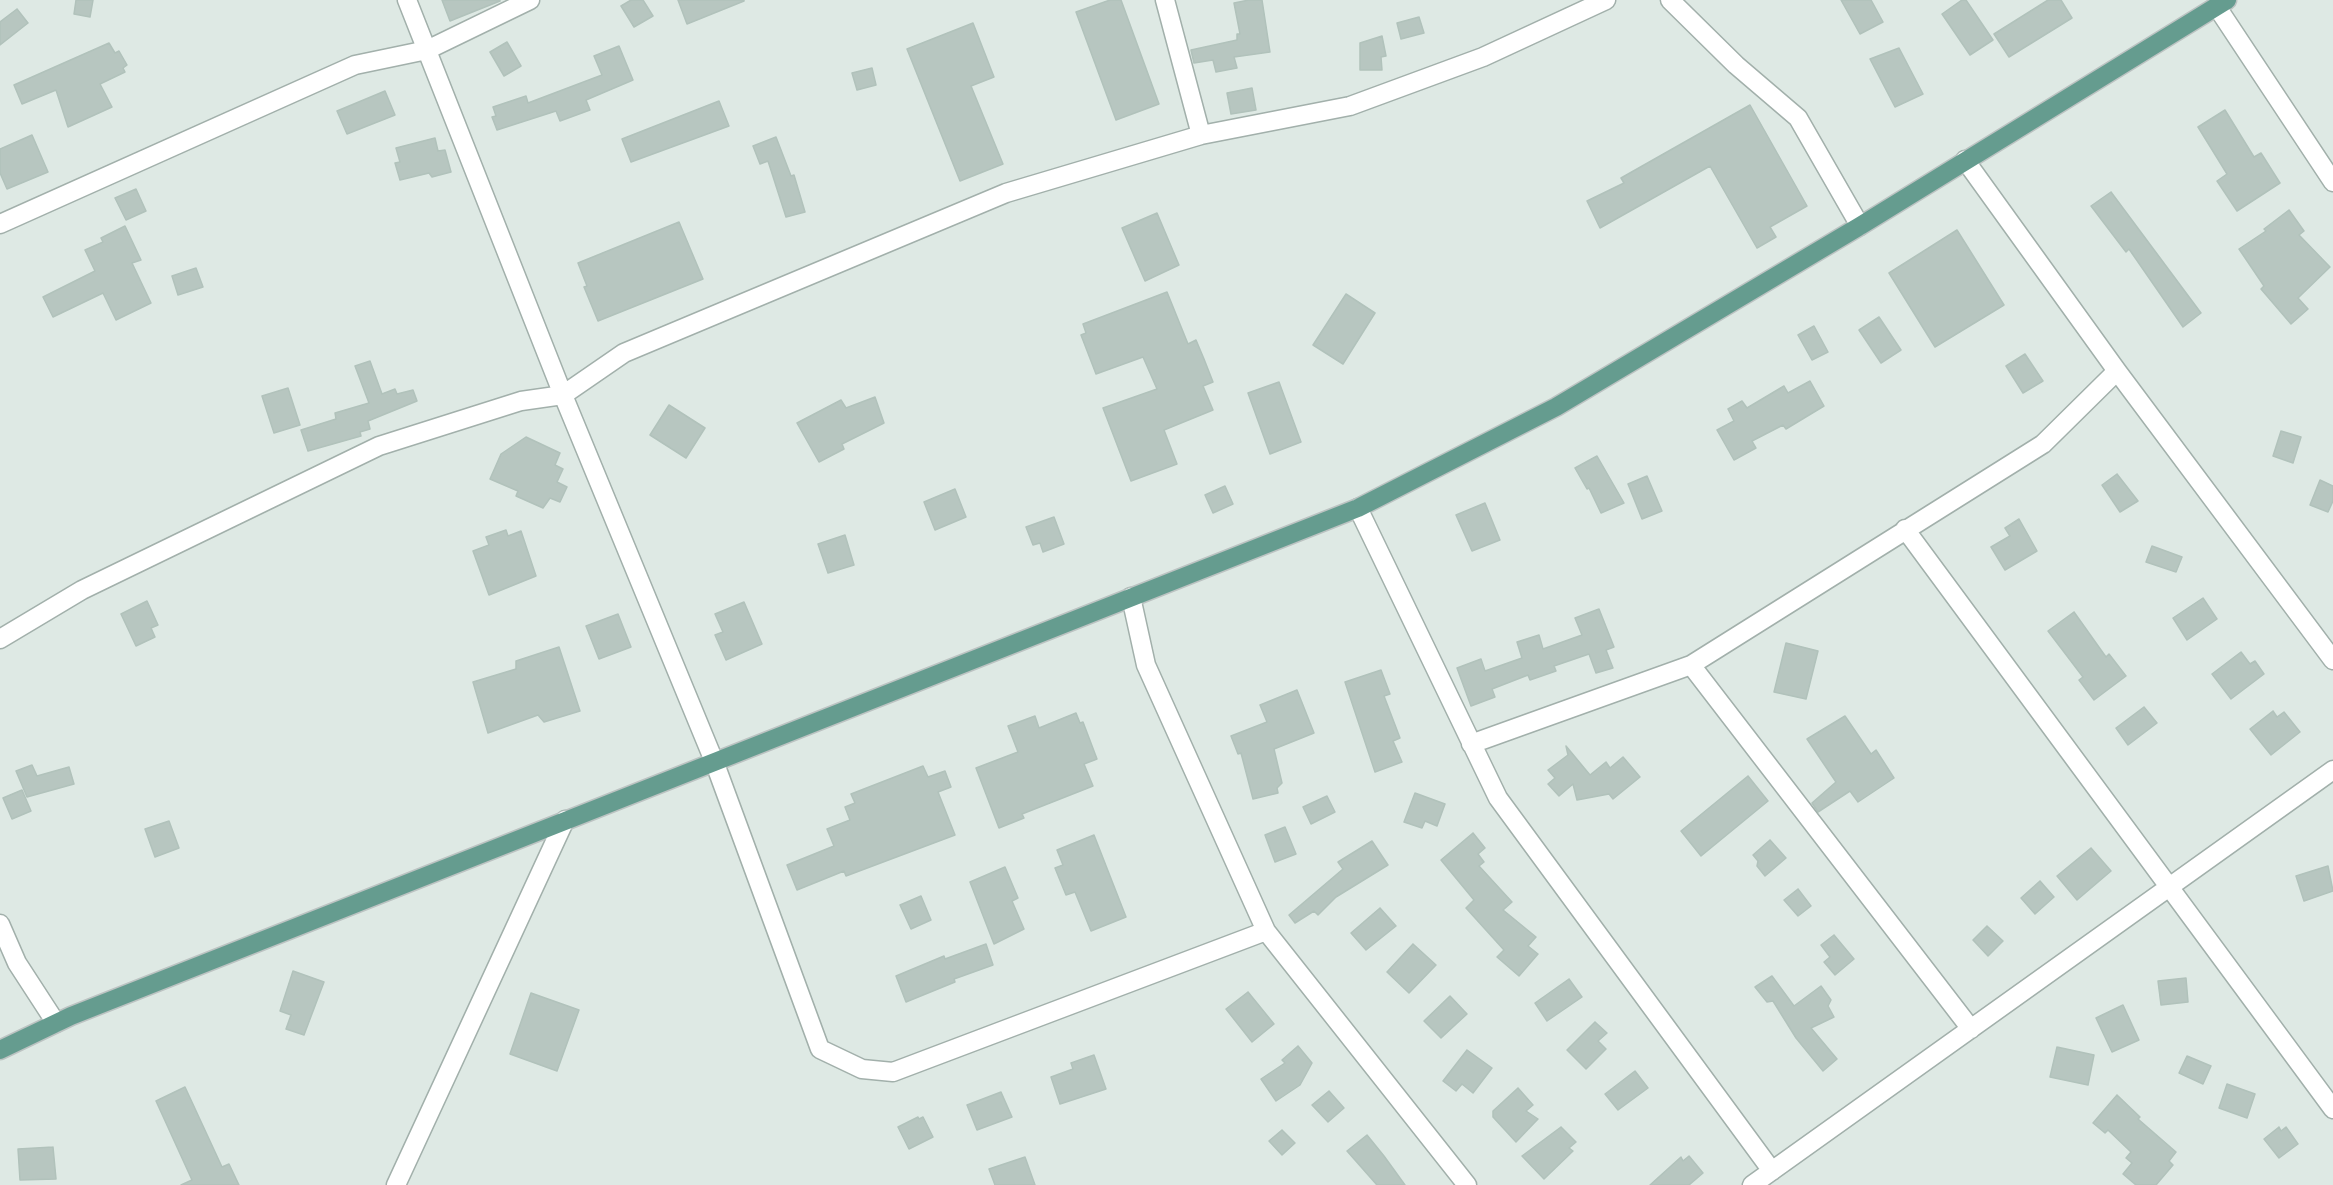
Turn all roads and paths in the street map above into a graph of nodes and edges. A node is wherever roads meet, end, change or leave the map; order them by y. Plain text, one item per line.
1 (406, 0) edge
2 (530, 0) edge
3 (1165, 0) edge
4 (1606, 0) edge
5 (1670, 0) edge
6 (2222, 4) edge
7 (427, 50) junction
8 (1201, 135) junction
9 (1965, 160) junction
10 (2333, 182) edge
11 (0, 224) edge
12 (1860, 226) junction
13 (2117, 371) junction
14 (563, 395) junction
15 (1358, 508) junction
16 (1905, 529) junction
17 (1131, 597) junction
18 (0, 639) edge
19 (2333, 660) edge
20 (1691, 665) junction
21 (1471, 744) junction
22 (714, 761) junction
23 (2333, 770) edge
24 (565, 820) junction
25 (2168, 888) junction
26 (0, 924) edge
27 (1266, 931) junction
28 (56, 1023) junction
29 (1971, 1029) junction
30 (0, 1050) edge
31 (2333, 1109) edge
32 (1772, 1171) junction
33 (396, 1185) edge
34 (1467, 1185) edge
35 (1752, 1185) edge

1 - 7 street
2 - 7 street
3 - 8 street
4 - 8 street
5 - 12 street
6 - 9 main road
6 - 10 street
7 - 11 street
7 - 14 street
8 - 14 street
9 - 12 main road
9 - 13 street
12 - 15 main road
13 - 16 street
13 - 19 street
14 - 18 street
14 - 22 street
15 - 17 main road
15 - 21 street
16 - 20 street
16 - 25 street
17 - 22 main road
17 - 27 street
20 - 21 street
20 - 29 street
21 - 32 street
22 - 24 main road
22 - 27 street
23 - 25 street
24 - 28 main road
24 - 33 street
25 - 29 street
25 - 31 street
26 - 28 street
27 - 34 street
28 - 30 main road
29 - 32 street
32 - 35 street

